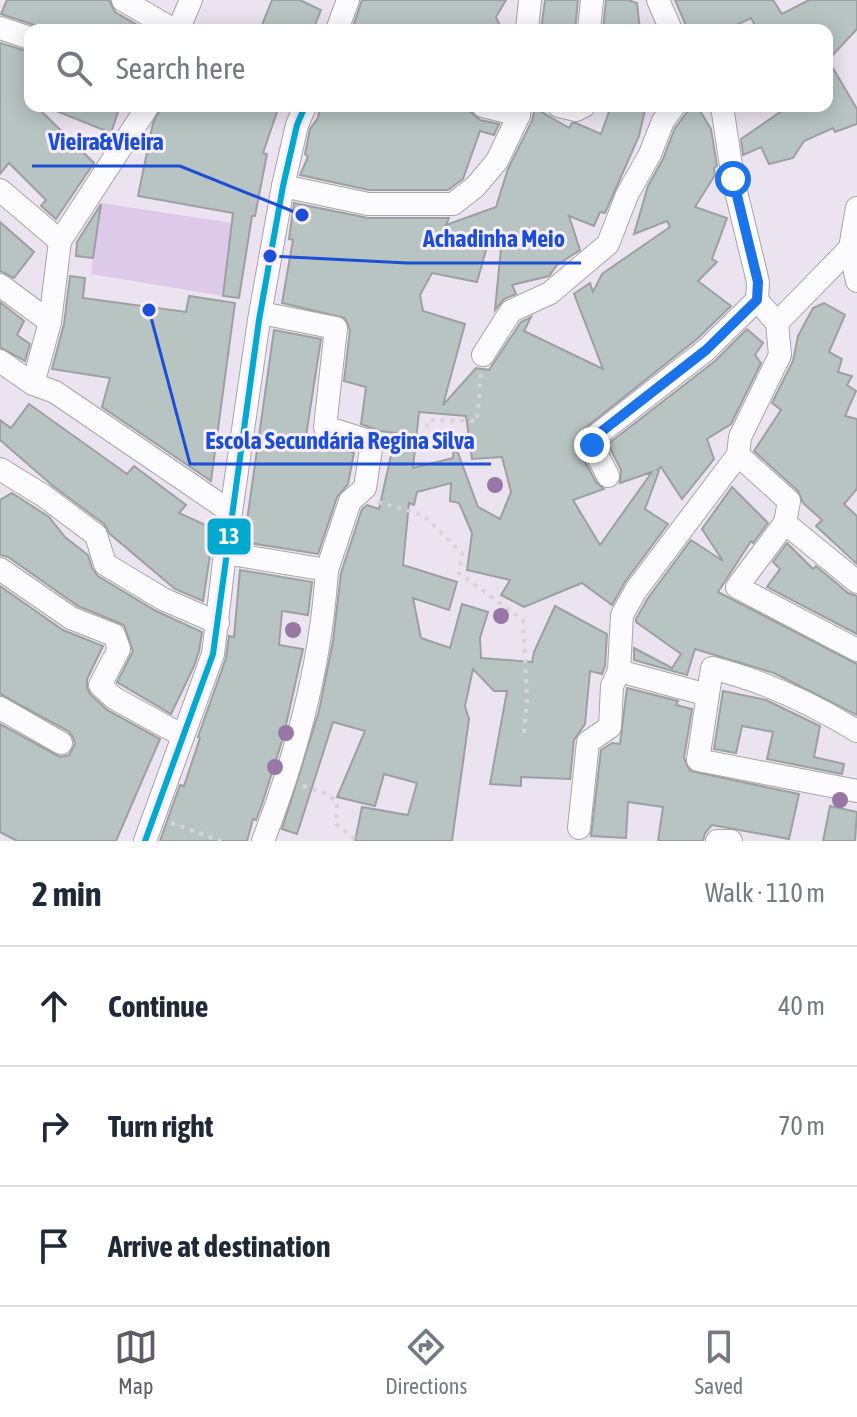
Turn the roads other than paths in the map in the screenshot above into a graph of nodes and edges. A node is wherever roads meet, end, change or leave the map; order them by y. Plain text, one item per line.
1 (123, 0) edge
2 (191, 0) edge
3 (348, 0) edge
4 (530, 0) edge
5 (592, 0) edge
6 (658, 0) edge
7 (165, 24) edge
8 (179, 24) edge
9 (339, 24) edge
10 (528, 24) edge
11 (590, 24) edge
12 (668, 24) edge
13 (0, 28) edge
14 (24, 36) edge
15 (144, 112) edge
16 (302, 112) edge
17 (518, 112) edge
18 (670, 112) edge
19 (723, 112) edge
20 (283, 186) junction
21 (0, 190) edge
22 (857, 208) edge
23 (0, 209) edge
24 (850, 248) junction
25 (59, 249) junction
26 (857, 281) edge
27 (0, 285) edge
28 (757, 300) junction
29 (261, 313) junction
30 (50, 322) junction
31 (777, 323) junction
32 (483, 355) road end
33 (0, 361) edge
34 (33, 384) junction
35 (738, 455) junction
36 (0, 469) edge
37 (608, 476) dead end
38 (231, 512) junction
39 (785, 523) junction
40 (225, 553) junction
41 (0, 569) edge
42 (327, 570) junction
43 (857, 582) edge
44 (218, 623) junction
45 (857, 650) edge
46 (619, 671) junction
47 (708, 695) junction
48 (0, 708) edge
49 (857, 731) edge
50 (183, 736) junction
51 (61, 743) dead end
52 (857, 791) edge
53 (579, 828) dead end
54 (145, 841) edge
55 (263, 841) edge
56 (717, 841) edge
57 (731, 841) edge

1 - 7 street
2 - 8 street
3 - 9 street
4 - 10 street
5 - 11 street
6 - 12 street
13 - 14 street
15 - 25 street
16 - 20 street
17 - 20 street
18 - 32 street
19 - 28 street
20 - 29 street
21 - 25 street
22 - 24 street
23 - 25 street
24 - 26 street
24 - 31 street
25 - 30 street
27 - 30 street
28 - 31 street
28 - 37 street
29 - 38 street
29 - 42 street
30 - 34 street
31 - 35 street
33 - 34 street
34 - 38 street
35 - 39 street
35 - 46 street
36 - 44 street
38 - 40 street
39 - 43 street
39 - 45 street
40 - 42 street
40 - 44 street
41 - 50 street
42 - 55 street
44 - 50 street
46 - 47 street
46 - 53 street
47 - 49 street
47 - 52 street
48 - 51 street
50 - 54 street
56 - 57 street

